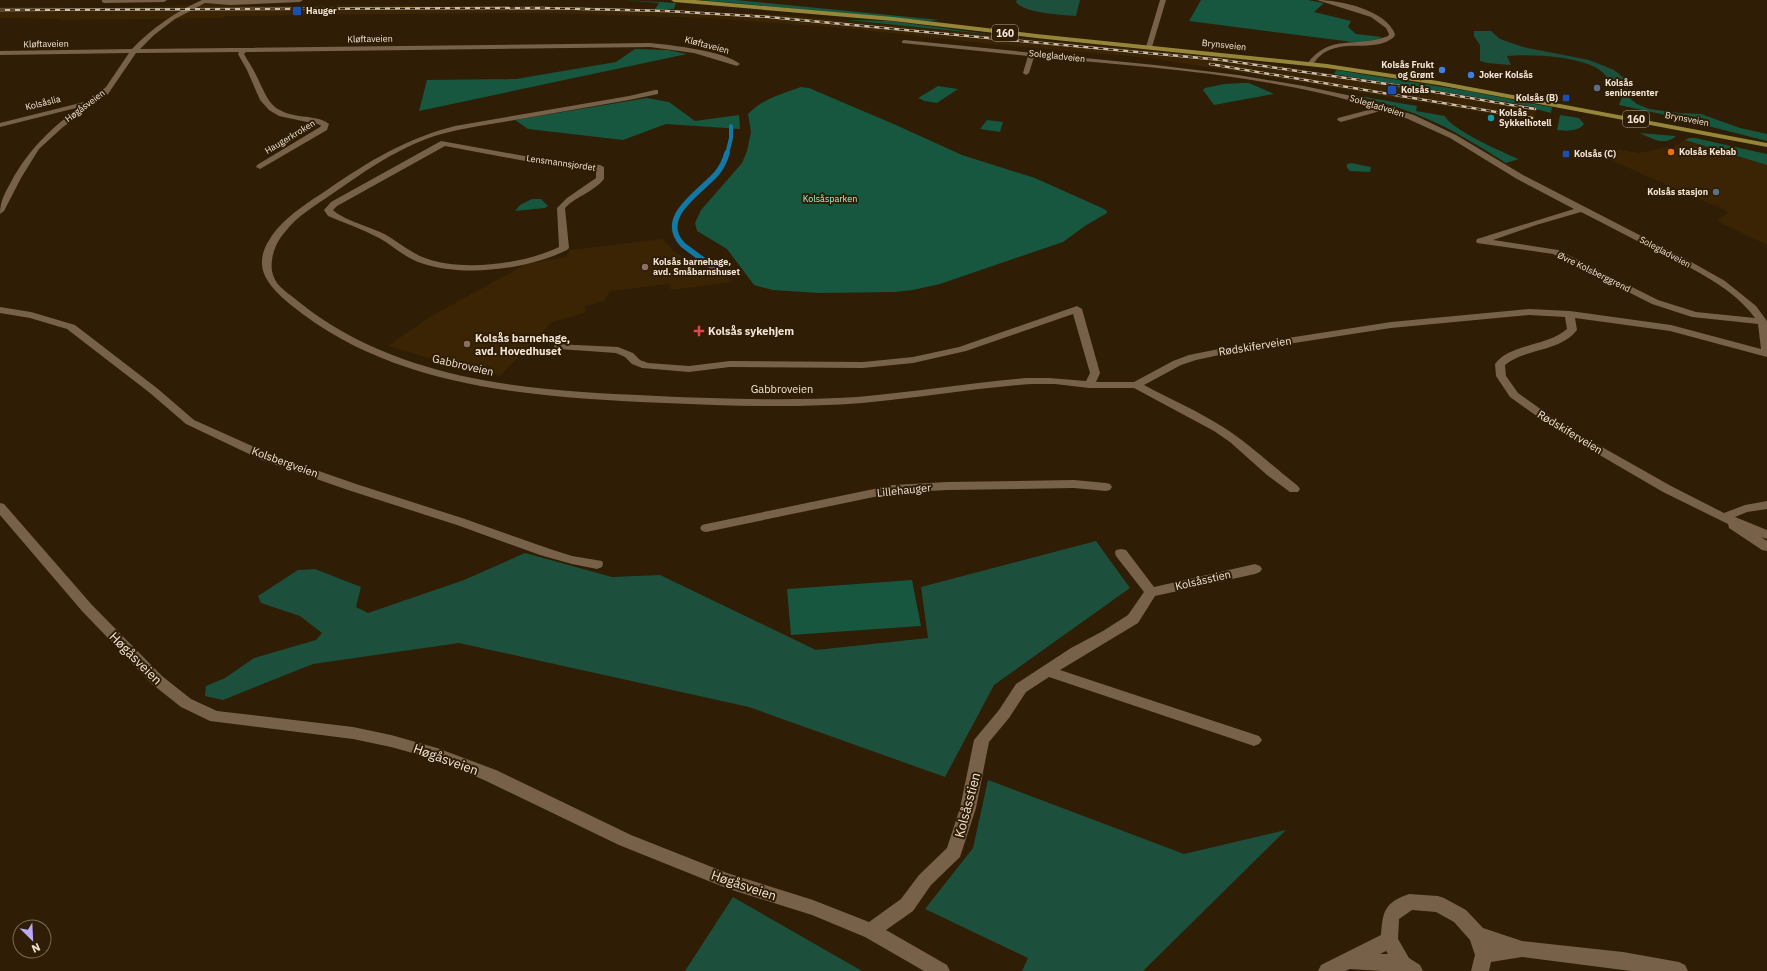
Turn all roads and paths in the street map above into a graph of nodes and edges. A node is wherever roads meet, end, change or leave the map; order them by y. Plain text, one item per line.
1 (164, 0) edge
2 (206, 0) edge
3 (300, 0) edge
4 (674, 0) edge
5 (1163, 0) edge
6 (1320, 0) edge
7 (104, 1) dead end
8 (904, 42) dead end
9 (1148, 47) junction
10 (244, 50) junction
11 (134, 52) junction
12 (0, 53) edge
13 (1032, 54) junction
14 (737, 64) dead end
15 (1310, 64) junction
16 (1026, 73) dead end
17 (655, 92) dead end
18 (91, 102) junction
19 (1385, 107) junction
20 (1341, 120) dead end
21 (0, 125) edge
22 (423, 137) junction
23 (444, 143) junction
24 (1767, 145) edge
25 (260, 167) dead end
26 (1582, 209) junction
27 (0, 211) edge
28 (0, 310) edge
29 (1570, 314) junction
30 (1763, 322) junction
31 (559, 346) dead end
32 (1767, 353) edge
33 (1089, 385) junction
34 (1136, 385) junction
35 (1106, 487) dead end
36 (1294, 489) dead end
37 (1767, 505) edge
38 (0, 507) edge
39 (1724, 518) junction
40 (706, 528) dead end
41 (1767, 535) edge
42 (1767, 547) edge
43 (1121, 553) dead end
44 (597, 564) dead end
45 (1254, 568) dead end
46 (1151, 592) junction
47 (1048, 671) junction
48 (1254, 740) dead end
49 (871, 931) junction
50 (1477, 934) junction
51 (1389, 940) junction
52 (1522, 949) junction
53 (1348, 960) junction
54 (1482, 963) edge
55 (1408, 967) edge
56 (941, 971) edge
57 (1327, 971) edge
58 (1679, 971) edge

1 - 7 street
2 - 3 street, Høgåsveien
2 - 11 street, Høgåsveien
4 - 9 main road, Brynsveien / 160
5 - 9 street
6 - 15 street
8 - 13 street, Solegladveien
9 - 15 main road, Brynsveien / 160
10 - 11 street, Kløftaveien
10 - 14 street, Kløftaveien
10 - 25 street, Haugerkroken
11 - 12 street, Kløftaveien
11 - 18 street, Høgåsveien
13 - 16 street
13 - 19 street, Solegladveien
15 - 24 main road, Brynsveien / 160
17 - 22 street, Gabbroveien
18 - 21 street, Kolsåslia
18 - 27 street, Høgåsveien
19 - 20 street
19 - 26 street, Solegladveien
22 - 23 street, Lensmannsjordet
22 - 33 street, Gabbroveien
23 - 23 street, Lensmannsjordet
26 - 30 street, Solegladveien
26 - 30 street, Øvre Kolsberggrend
28 - 44 street, Kolsbergveien
29 - 32 street, Rødskiferveien
29 - 34 street, Rødskiferveien
29 - 39 street, Rødskiferveien
30 - 32 street
31 - 33 street
33 - 34 street, Gabbroveien
34 - 36 street
35 - 40 street, Lillehauger
37 - 39 street
38 - 49 street, Høgåsveien
39 - 41 street, Rødskiferveien
39 - 42 street, Rødskiferveien
43 - 46 street
45 - 46 street, Kolsåsstien
46 - 47 street, Kolsåsstien
47 - 48 street
47 - 49 street, Kolsåsstien
49 - 56 street, Høgåsveien
50 - 51 street
50 - 52 street
50 - 54 street
51 - 53 street
51 - 55 street
52 - 54 street
52 - 58 street
53 - 55 street
53 - 57 street

